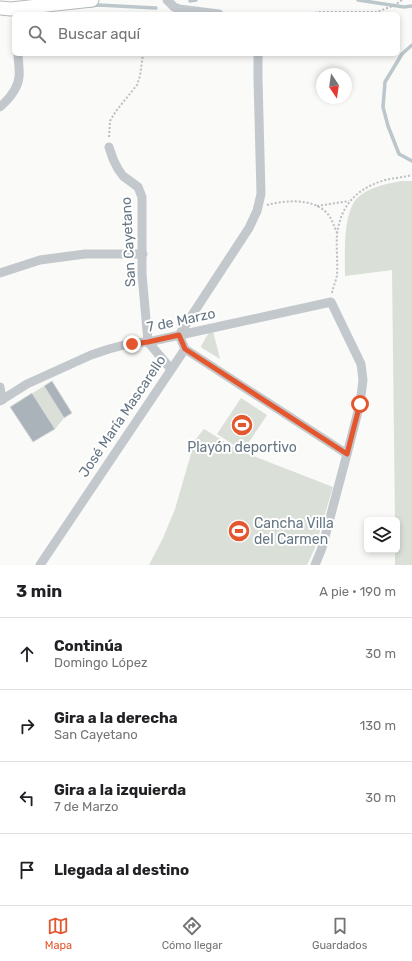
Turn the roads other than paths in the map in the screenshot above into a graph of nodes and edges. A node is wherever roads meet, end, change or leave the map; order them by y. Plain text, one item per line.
1 (92, 0) edge
2 (167, 0) edge
3 (56, 4) junction
4 (0, 8) edge
5 (46, 12) edge
6 (203, 12) edge
7 (18, 56) edge
8 (258, 56) edge
9 (0, 107) edge
10 (109, 147) road end
11 (143, 254) junction
12 (0, 273) edge
13 (179, 335) junction
14 (148, 342) junction
15 (185, 349) junction
16 (171, 369) junction
17 (0, 387) edge
18 (1, 401) edge
19 (347, 454) junction
20 (40, 565) edge
21 (315, 565) edge

1 - 3 street
2 - 6 street
3 - 4 street
3 - 5 street
7 - 9 street
8 - 13 street
10 - 11 street, San Cayetano
11 - 12 street
11 - 14 street, San Cayetano
13 - 14 street, 7 de Marzo
13 - 15 street, José María Mascarello
13 - 19 street, 7 de Marzo
14 - 16 street
14 - 18 street, 7 de Marzo
15 - 16 street, José María Mascarello
15 - 19 street
16 - 20 street, José María Mascarello
17 - 18 street
19 - 21 street

